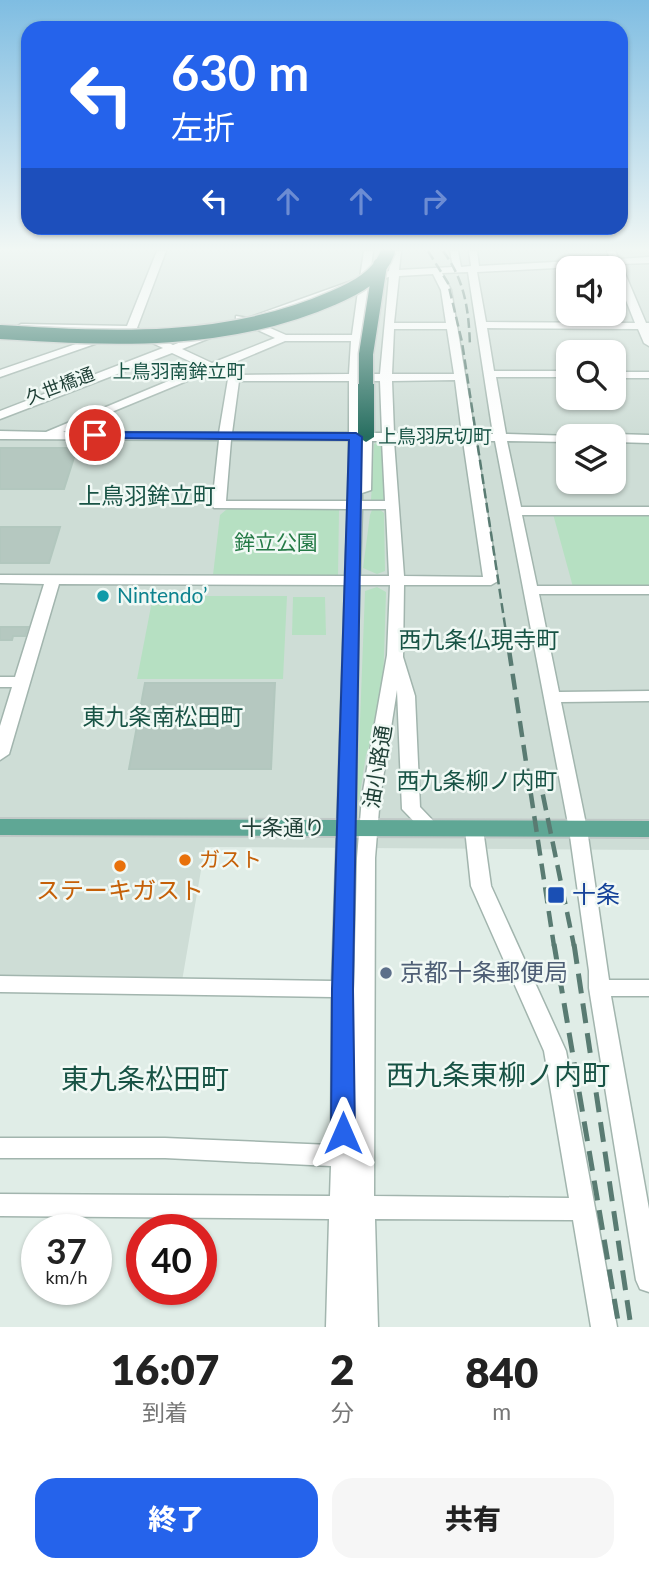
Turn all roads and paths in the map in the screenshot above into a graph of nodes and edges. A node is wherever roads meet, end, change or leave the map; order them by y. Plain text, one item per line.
1 (137, 313) edge
2 (260, 313) edge
3 (297, 313) edge
4 (360, 313) edge
5 (372, 313) edge
6 (390, 313) edge
7 (450, 313) edge
8 (479, 313) edge
9 (243, 319) junction
10 (482, 325) junction
11 (452, 326) junction
12 (645, 326) edge
13 (3, 328) edge
14 (389, 328) junction
15 (131, 329) junction
16 (357, 334) junction
17 (284, 338) junction
18 (0, 342) edge
19 (649, 343) edge
20 (169, 348) junction
21 (212, 367) junction
22 (0, 374) edge
23 (488, 374) junction
24 (556, 374) edge
25 (626, 374) edge
26 (649, 375) edge
27 (459, 376) junction
28 (386, 377) junction
29 (234, 378) junction
30 (361, 381) junction
31 (74, 384) junction
32 (0, 409) edge
33 (0, 415) edge
34 (0, 435) edge
35 (43, 435) junction
36 (225, 436) junction
37 (361, 437) junction
38 (388, 437) junction
39 (469, 437) junction
40 (500, 437) junction
41 (556, 438) edge
42 (626, 438) edge
43 (649, 439) edge
44 (359, 505) junction
45 (391, 505) junction
46 (514, 511) junction
47 (649, 512) edge
48 (0, 579) edge
49 (53, 579) junction
50 (352, 582) junction
51 (397, 582) junction
52 (529, 590) junction
53 (649, 590) edge
54 (395, 655) junction
55 (0, 681) edge
56 (20, 681) junction
57 (649, 696) edge
58 (550, 697) junction
59 (0, 754) edge
60 (0, 827) edge
61 (358, 828) junction
62 (432, 829) junction
63 (474, 829) junction
64 (578, 829) junction
65 (649, 830) edge
66 (0, 984) edge
67 (599, 988) junction
68 (649, 988) edge
69 (342, 989) junction
70 (0, 1148) edge
71 (343, 1156) junction
72 (0, 1205) edge
73 (352, 1207) junction
74 (583, 1209) junction
75 (643, 1210) edge
76 (649, 1280) edge
77 (339, 1327) edge
78 (365, 1327) edge
79 (604, 1327) edge

1 - 15 street
2 - 9 street, 久世橋通
3 - 13 highway, bridge
4 - 16 street
5 - 30 highway, bridge
6 - 14 street, 油小路通
7 - 11 street
8 - 10 street
9 - 17 street
9 - 20 street, 久世橋通
10 - 12 street
10 - 23 street
11 - 14 street
11 - 27 street
12 - 19 street
13 - 15 street
13 - 18 street
14 - 16 street
14 - 28 street, 油小路通
15 - 20 street
15 - 22 street
16 - 17 street
16 - 30 street
17 - 21 street
20 - 21 street
20 - 31 street, 久世橋通
21 - 29 street
21 - 35 street
23 - 24 street
23 - 40 street
25 - 26 street
27 - 28 street
27 - 39 street
28 - 30 street
28 - 38 street, 油小路通
29 - 30 street
29 - 36 street
30 - 37 highway
31 - 32 street, 久世橋通
31 - 33 street, 久世橋通
34 - 35 street
35 - 36 street
36 - 37 street
36 - 44 street
37 - 38 street
37 - 44 street, 油小路通
38 - 39 street
38 - 45 street, 油小路通
39 - 40 street
39 - 51 street
40 - 41 street
40 - 46 street
42 - 43 street
44 - 45 street
44 - 50 street, 油小路通
45 - 51 street, 油小路通
46 - 47 street
46 - 52 street
48 - 49 street
49 - 50 street
49 - 56 street
50 - 51 street
50 - 61 street, 油小路通
51 - 54 street, 油小路通
52 - 53 street
52 - 58 street
54 - 61 street, 油小路通
54 - 62 street
55 - 56 street
56 - 59 street
57 - 58 street
58 - 64 street
60 - 61 main road, 十条通り
61 - 62 main road, 十条通り
61 - 69 street, 油小路通
61 - 73 street, 油小路通
62 - 63 main road, 十条通り
63 - 64 main road, 十条通り
63 - 74 street
64 - 65 main road, 十条通り
64 - 67 street
66 - 69 street
67 - 68 street
67 - 75 street
69 - 71 street, 油小路通
70 - 71 street
71 - 73 street, 油小路通
72 - 73 street
73 - 74 street
73 - 77 street, 油小路通
73 - 78 street, 油小路通
74 - 79 street
75 - 76 street

